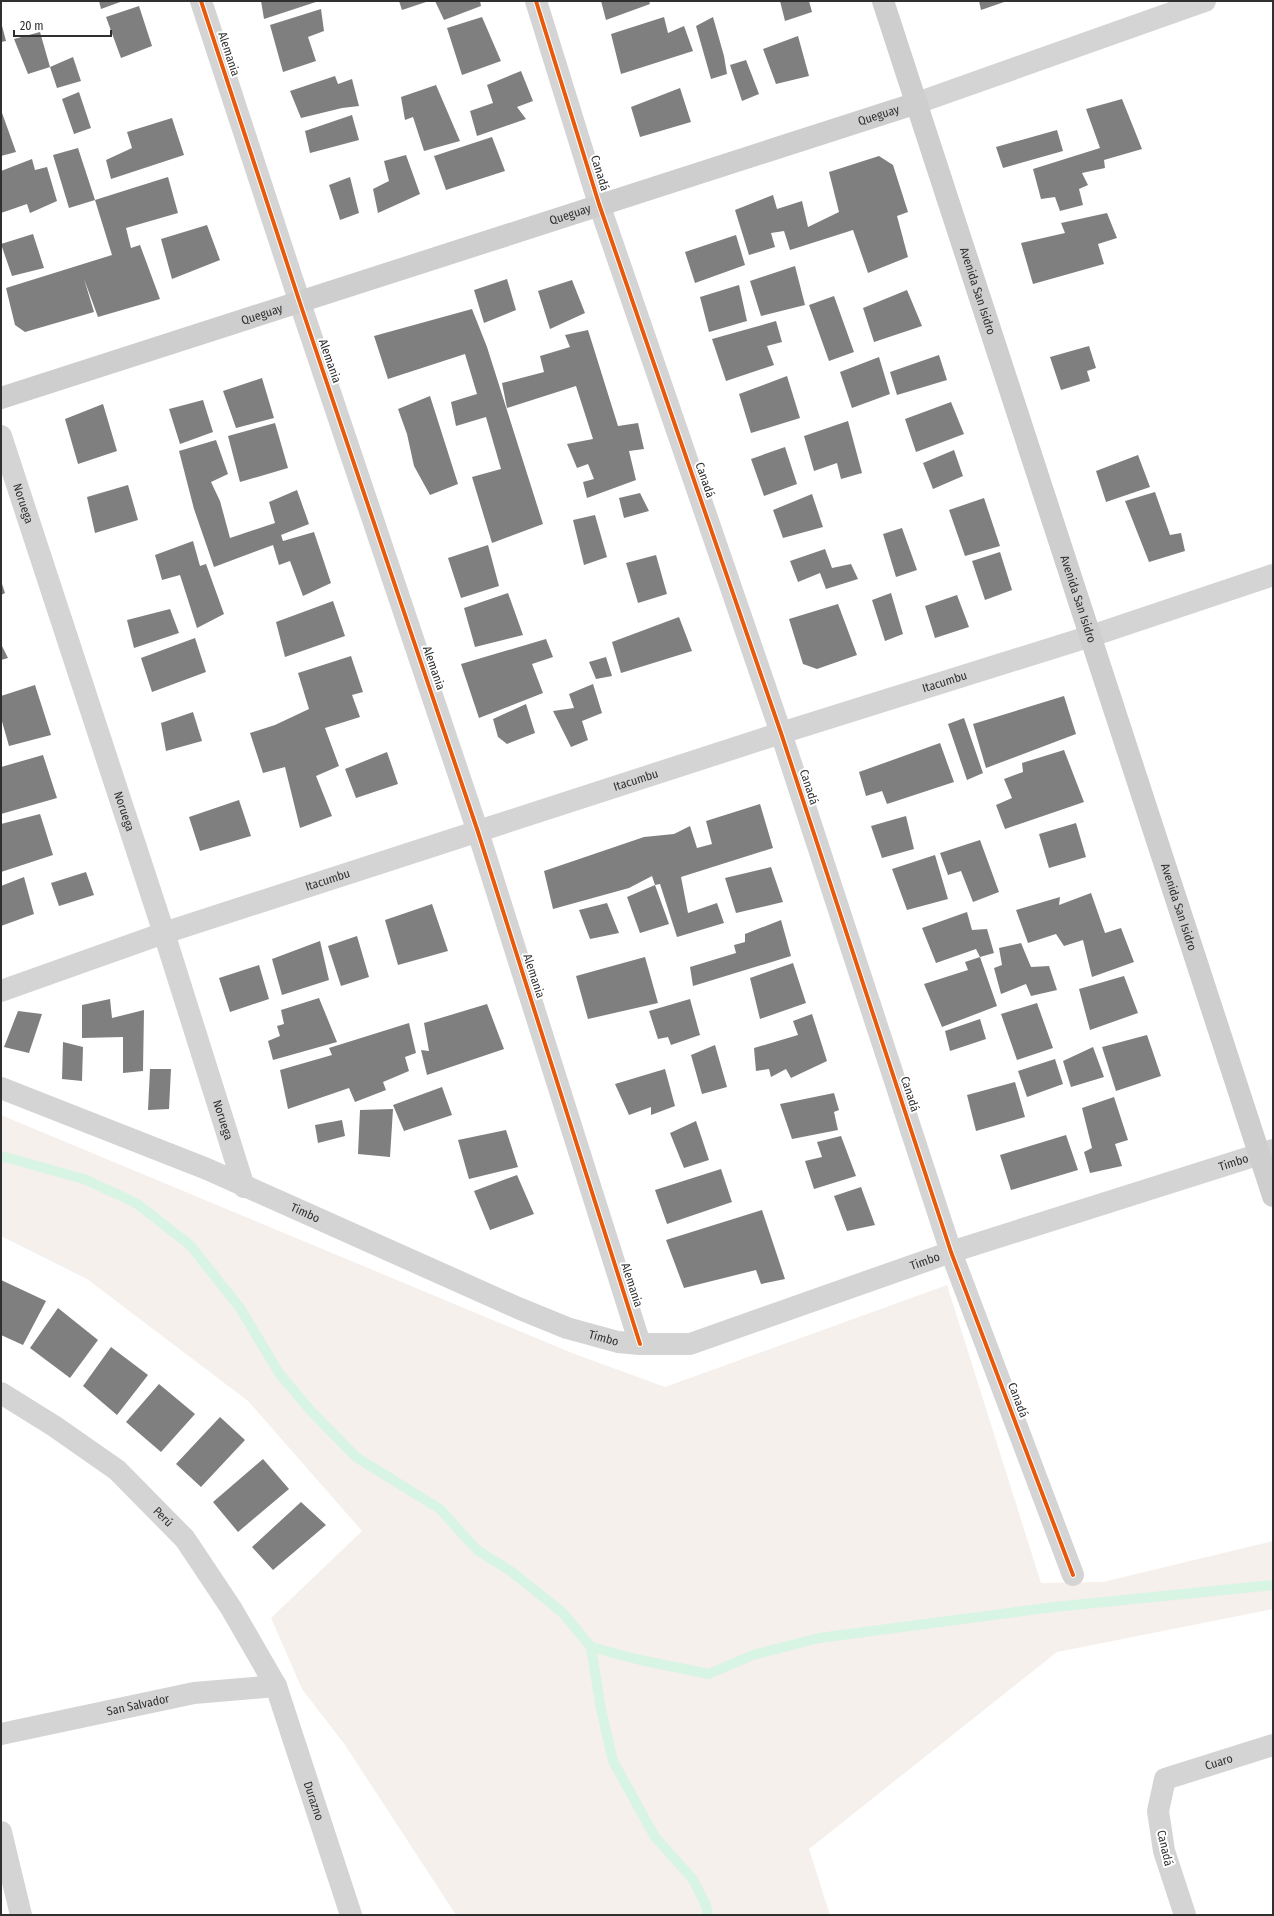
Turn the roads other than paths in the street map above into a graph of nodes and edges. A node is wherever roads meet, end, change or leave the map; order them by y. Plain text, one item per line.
1 (201, 1) edge
2 (536, 1) edge
3 (883, 1) edge
4 (1205, 1) edge
5 (917, 103) junction
6 (599, 204) junction
7 (300, 303) junction
8 (1, 398) edge
9 (1, 436) edge
10 (1273, 575) edge
11 (1091, 636) junction
12 (781, 733) junction
13 (478, 832) junction
14 (164, 933) junction
15 (1, 992) edge
16 (1, 1088) edge
17 (1266, 1153) edge
18 (244, 1187) junction
19 (1273, 1196) edge
20 (951, 1252) junction
21 (640, 1344) junction
22 (1, 1393) edge
23 (1073, 1575) dead end
24 (276, 1686) junction
25 (1, 1734) edge
26 (1273, 1745) edge
27 (1165, 1779) joint
28 (1, 1832) edge
29 (21, 1915) edge
30 (351, 1915) edge
31 (1185, 1915) edge

1 - 7 street, Alemania
2 - 6 street, Canadá
3 - 5 street, Avenida San Isidro
4 - 5 street, Queguay
5 - 6 street, Queguay
5 - 11 street, Avenida San Isidro
6 - 7 street, Queguay
6 - 12 street, Canadá
7 - 8 street, Queguay
7 - 13 street, Alemania
9 - 14 street, Noruega
10 - 11 street, Itacumbu
11 - 12 street, Itacumbu
11 - 17 street, Avenida San Isidro
12 - 13 street, Itacumbu
12 - 20 street, Canadá
13 - 14 street, Itacumbu
13 - 21 street, Alemania
14 - 15 street, Itacumbu
14 - 18 street, Noruega
16 - 18 street, Timbo
17 - 19 street, Avenida San Isidro
17 - 20 street, Timbo
18 - 21 street, Timbo
20 - 21 street, Timbo
20 - 23 street, Canadá
22 - 24 street, Perú
24 - 25 street, San Salvador
24 - 30 street, Durazno
26 - 27 street, Cuaro
27 - 31 street, Canadá
28 - 29 street

